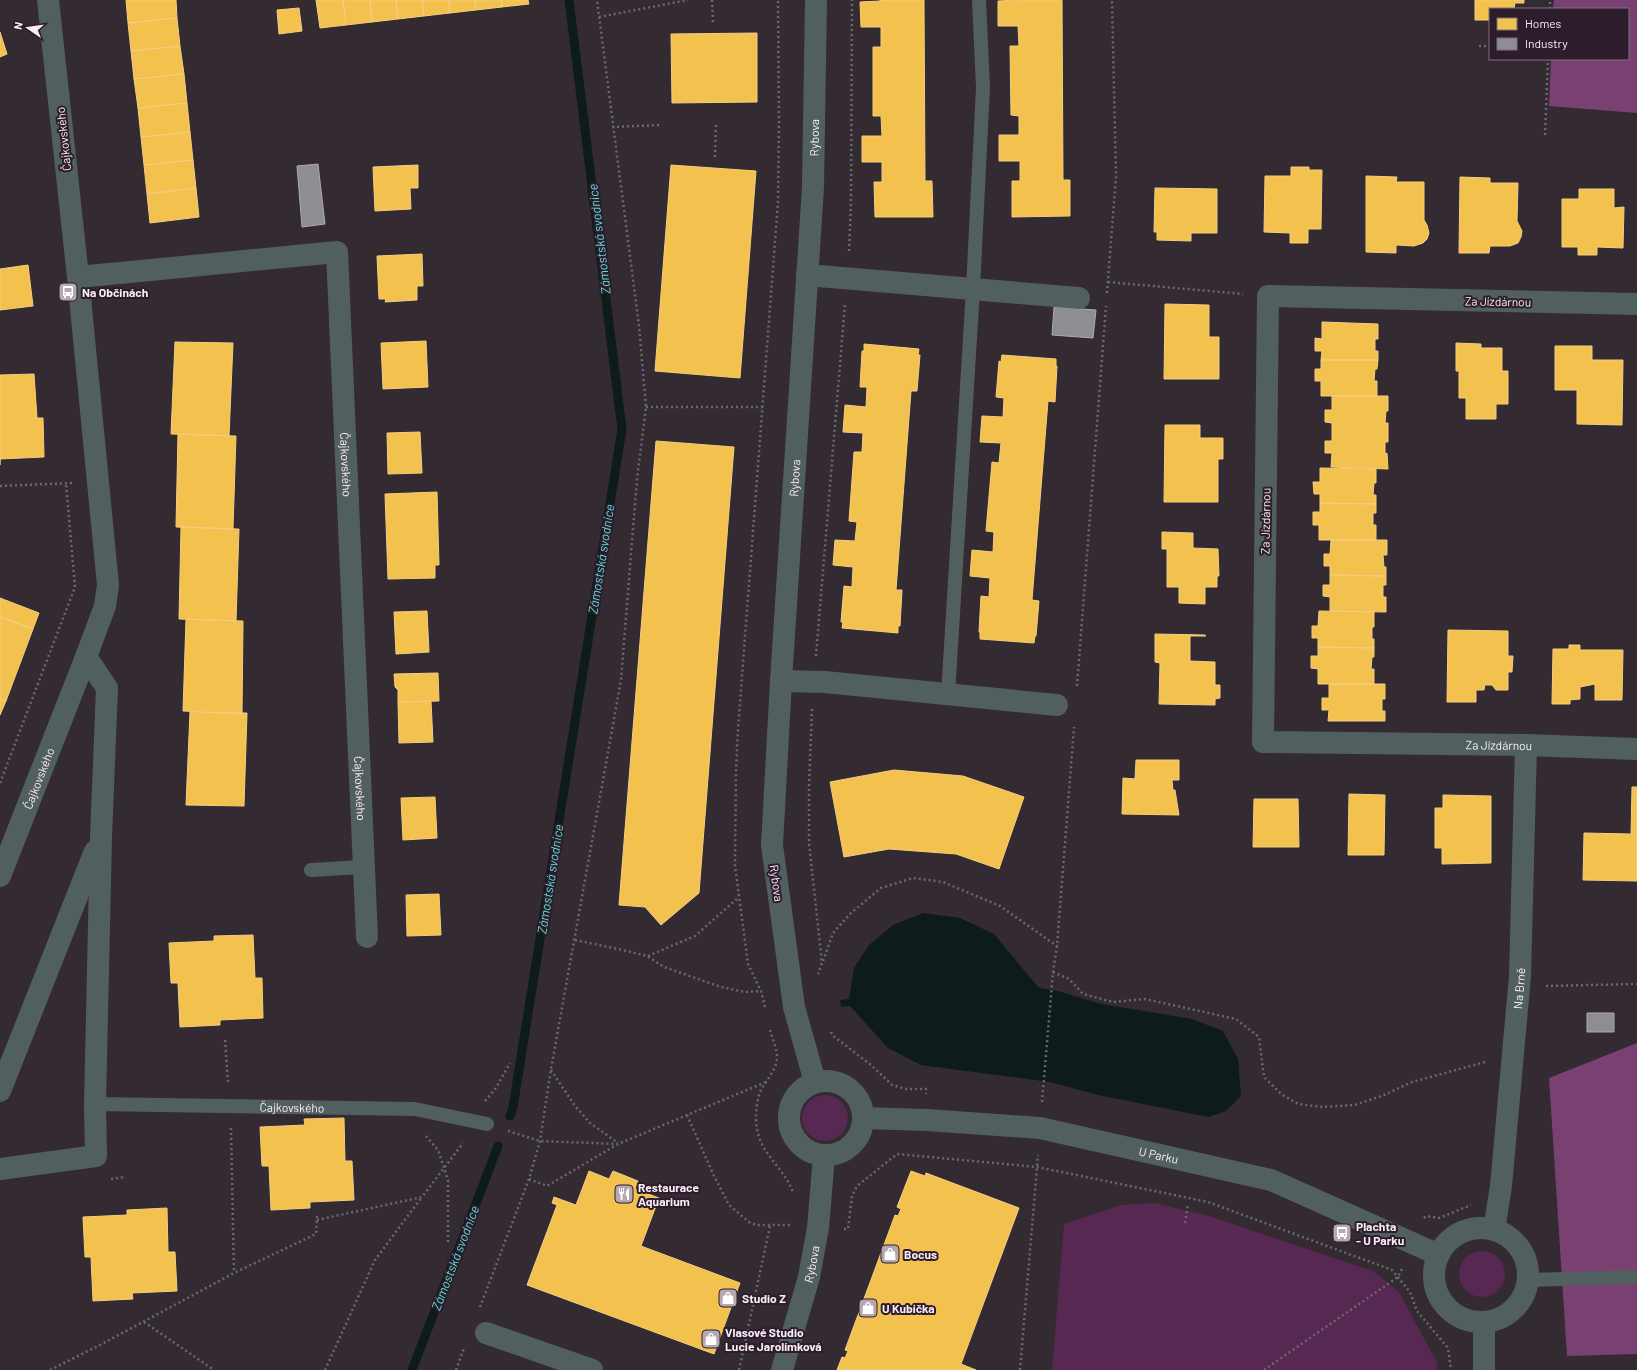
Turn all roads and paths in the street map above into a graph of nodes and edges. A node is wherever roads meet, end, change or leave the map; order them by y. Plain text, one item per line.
1 (48, 0) edge
2 (596, 0) edge
3 (688, 0) edge
4 (712, 0) edge
5 (778, 0) edge
6 (816, 0) edge
7 (852, 0) edge
8 (980, 0) edge
9 (1112, 0) edge
10 (599, 17) junction
11 (713, 22) dead end
12 (1480, 46) dead end
13 (1489, 46) edge
14 (1548, 60) edge
15 (716, 123) dead end
16 (659, 125) dead end
17 (612, 127) junction
18 (1546, 135) dead end
19 (715, 157) dead end
20 (807, 275) junction
21 (78, 277) junction
22 (847, 278) junction
23 (1108, 282) junction
24 (973, 289) junction
25 (1268, 296) junction
26 (1079, 298) dead end
27 (1106, 298) dead end
28 (1637, 304) edge
29 (1106, 305) dead end
30 (646, 406) junction
31 (763, 407) junction
32 (99, 482) junction
33 (66, 484) junction
34 (0, 486) edge
35 (86, 657) junction
36 (781, 681) junction
37 (813, 682) junction
38 (1076, 693) dead end
39 (948, 695) junction
40 (1057, 705) dead end
41 (1074, 725) dead end
42 (1526, 745) junction
43 (1637, 749) edge
44 (0, 770) edge
45 (4, 772) junction
46 (0, 783) edge
47 (101, 837) junction
48 (363, 867) junction
49 (311, 870) dead end
50 (0, 876) edge
51 (739, 898) junction
52 (367, 937) dead end
53 (575, 940) junction
54 (1057, 946) junction
55 (647, 956) junction
56 (822, 963) junction
57 (1053, 972) junction
58 (817, 975) dead end
59 (1637, 984) edge
60 (1519, 986) junction
61 (761, 991) junction
62 (766, 1013) dead end
63 (770, 1028) dead end
64 (830, 1028) dead end
65 (225, 1040) dead end
66 (1490, 1062) dead end
67 (510, 1064) dead end
68 (551, 1069) junction
69 (766, 1082) junction
70 (815, 1082) junction
71 (0, 1091) edge
72 (95, 1104) junction
73 (230, 1106) junction
74 (687, 1115) junction
75 (863, 1118) junction
76 (927, 1120) junction
77 (478, 1122) junction
78 (1040, 1128) junction
79 (531, 1138) dead end
80 (540, 1140) junction
81 (618, 1144) junction
82 (824, 1156) junction
83 (444, 1167) junction
84 (1037, 1167) junction
85 (0, 1169) edge
86 (529, 1179) junction
87 (422, 1197) junction
88 (795, 1200) dead end
89 (1476, 1201) dead end
90 (1188, 1204) dead end
91 (316, 1215) dead end
92 (317, 1220) junction
93 (1185, 1223) dead end
94 (770, 1226) junction
95 (818, 1228) junction
96 (1494, 1230) junction
97 (1414, 1244) junction
98 (448, 1245) dead end
99 (1439, 1255) junction
100 (234, 1273) junction
101 (1398, 1277) junction
102 (1637, 1277) edge
103 (1530, 1280) junction
104 (478, 1311) dead end
105 (1507, 1321) dead end
106 (144, 1322) junction
107 (1484, 1322) junction
108 (476, 1337) joint
109 (50, 1370) edge
110 (214, 1370) edge
111 (325, 1370) edge
112 (456, 1370) edge
113 (592, 1370) edge
114 (739, 1370) edge
115 (782, 1370) edge
116 (1020, 1370) edge
117 (1264, 1370) edge
118 (1451, 1370) edge
119 (1484, 1370) edge

1 - 21 street, Čajkovského
2 - 10 path
3 - 10 path
4 - 11 path
5 - 31 path
6 - 20 street, Rybova
7 - 22 path
8 - 24 lane
9 - 23 path
10 - 17 path
12 - 13 path
14 - 18 path
15 - 19 path
16 - 17 path
17 - 30 path
20 - 22 street
20 - 36 street, Rybova
21 - 32 street, Čajkovského
21 - 48 street, Čajkovského
22 - 24 street
22 - 37 path
23 - 25 path
23 - 27 path
24 - 26 street
24 - 39 lane
25 - 28 street, Za Jízdárnou
25 - 42 street, Za Jízdárnou
29 - 38 path
30 - 31 path
30 - 53 path
31 - 51 path
32 - 33 path
32 - 35 street, Čajkovského
33 - 34 path
33 - 45 path
35 - 47 street
35 - 50 street, Čajkovského
36 - 37 street
36 - 70 street, Rybova
37 - 39 street
37 - 56 path
39 - 40 street
41 - 54 path
42 - 43 street, Za Jízdárnou
42 - 60 street, Na Brně
44 - 45 path
45 - 46 path
47 - 71 street
47 - 72 street
48 - 49 lane
48 - 52 street, Čajkovského
51 - 55 path
51 - 61 path
53 - 55 path
53 - 68 path
54 - 56 path
54 - 57 path
55 - 61 path
56 - 58 path
57 - 66 path
57 - 78 path
59 - 60 path
60 - 96 street, Na Brně
61 - 62 path
63 - 69 path
64 - 76 path
65 - 73 path
67 - 77 path
68 - 80 path
68 - 81 path
69 - 74 path
69 - 88 path
70 - 75 street
70 - 82 street
72 - 73 lane, Čajkovského
72 - 85 street
73 - 77 lane, Čajkovského
73 - 100 path
74 - 81 path
74 - 94 path
75 - 76 street, U Parku
75 - 82 street
76 - 78 street, U Parku
77 - 83 path
78 - 84 path
78 - 97 street, U Parku
79 - 80 path
80 - 81 path
80 - 86 path
81 - 86 path
82 - 95 street, Rybova
83 - 87 path
83 - 98 path
84 - 95 path
84 - 101 path
84 - 116 path
86 - 104 path
87 - 92 path
87 - 111 path
89 - 97 path
90 - 93 path
91 - 92 path
92 - 100 path
94 - 95 path
94 - 114 path
95 - 115 street, Rybova
96 - 99 street
96 - 103 street
97 - 99 street, U Parku
97 - 101 path
99 - 107 street
100 - 106 path
101 - 117 path
101 - 118 path
102 - 103 lane
103 - 105 path
103 - 107 street
106 - 109 path
106 - 110 path
107 - 119 street
108 - 112 path
108 - 113 street

